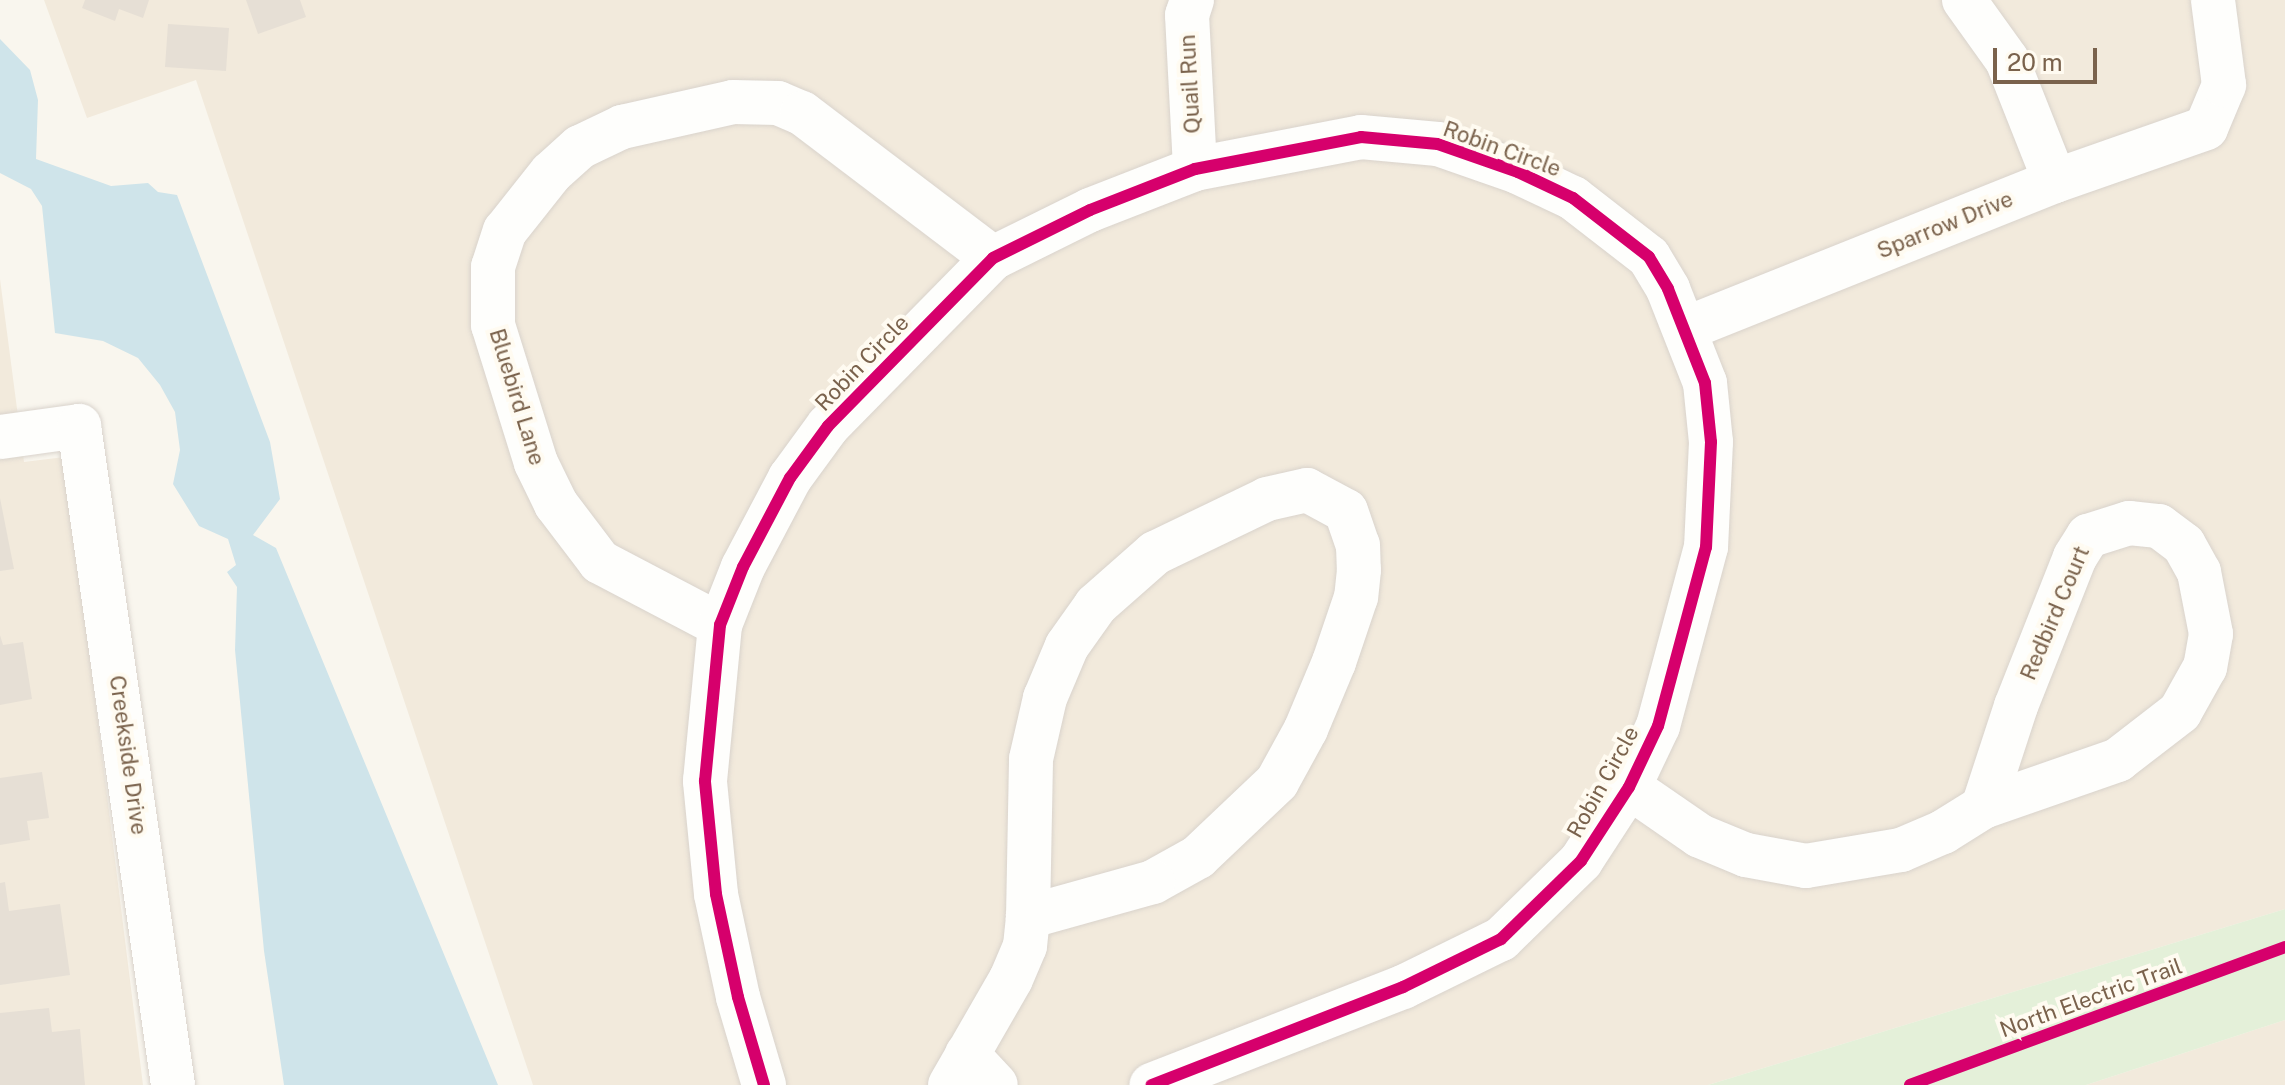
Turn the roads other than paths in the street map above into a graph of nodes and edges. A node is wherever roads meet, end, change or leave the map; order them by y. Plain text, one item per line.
1 (1192, 0) edge
2 (1964, 0) edge
3 (2213, 0) edge
4 (1195, 169) junction
5 (2055, 181) junction
6 (993, 258) junction
7 (1685, 329) junction
8 (0, 437) edge
9 (720, 625) junction
10 (1629, 787) junction
11 (1983, 807) junction
12 (1028, 917) junction
13 (971, 1075) edge
14 (173, 1085) edge
15 (764, 1085) edge
16 (1151, 1085) edge

1 - 4 street, Quail Run
2 - 5 street
3 - 5 street, Sparrow Drive
4 - 6 street, Robin Circle
4 - 7 street, Robin Circle
5 - 7 street, Sparrow Drive
6 - 9 street, Robin Circle
6 - 9 street, Bluebird Lane
7 - 10 street, Robin Circle
8 - 14 street, Creekside Drive
9 - 15 street, Robin Circle
10 - 11 street, Redbird Court
10 - 16 street, Robin Circle
11 - 11 street, Redbird Court
12 - 12 street
12 - 13 street

